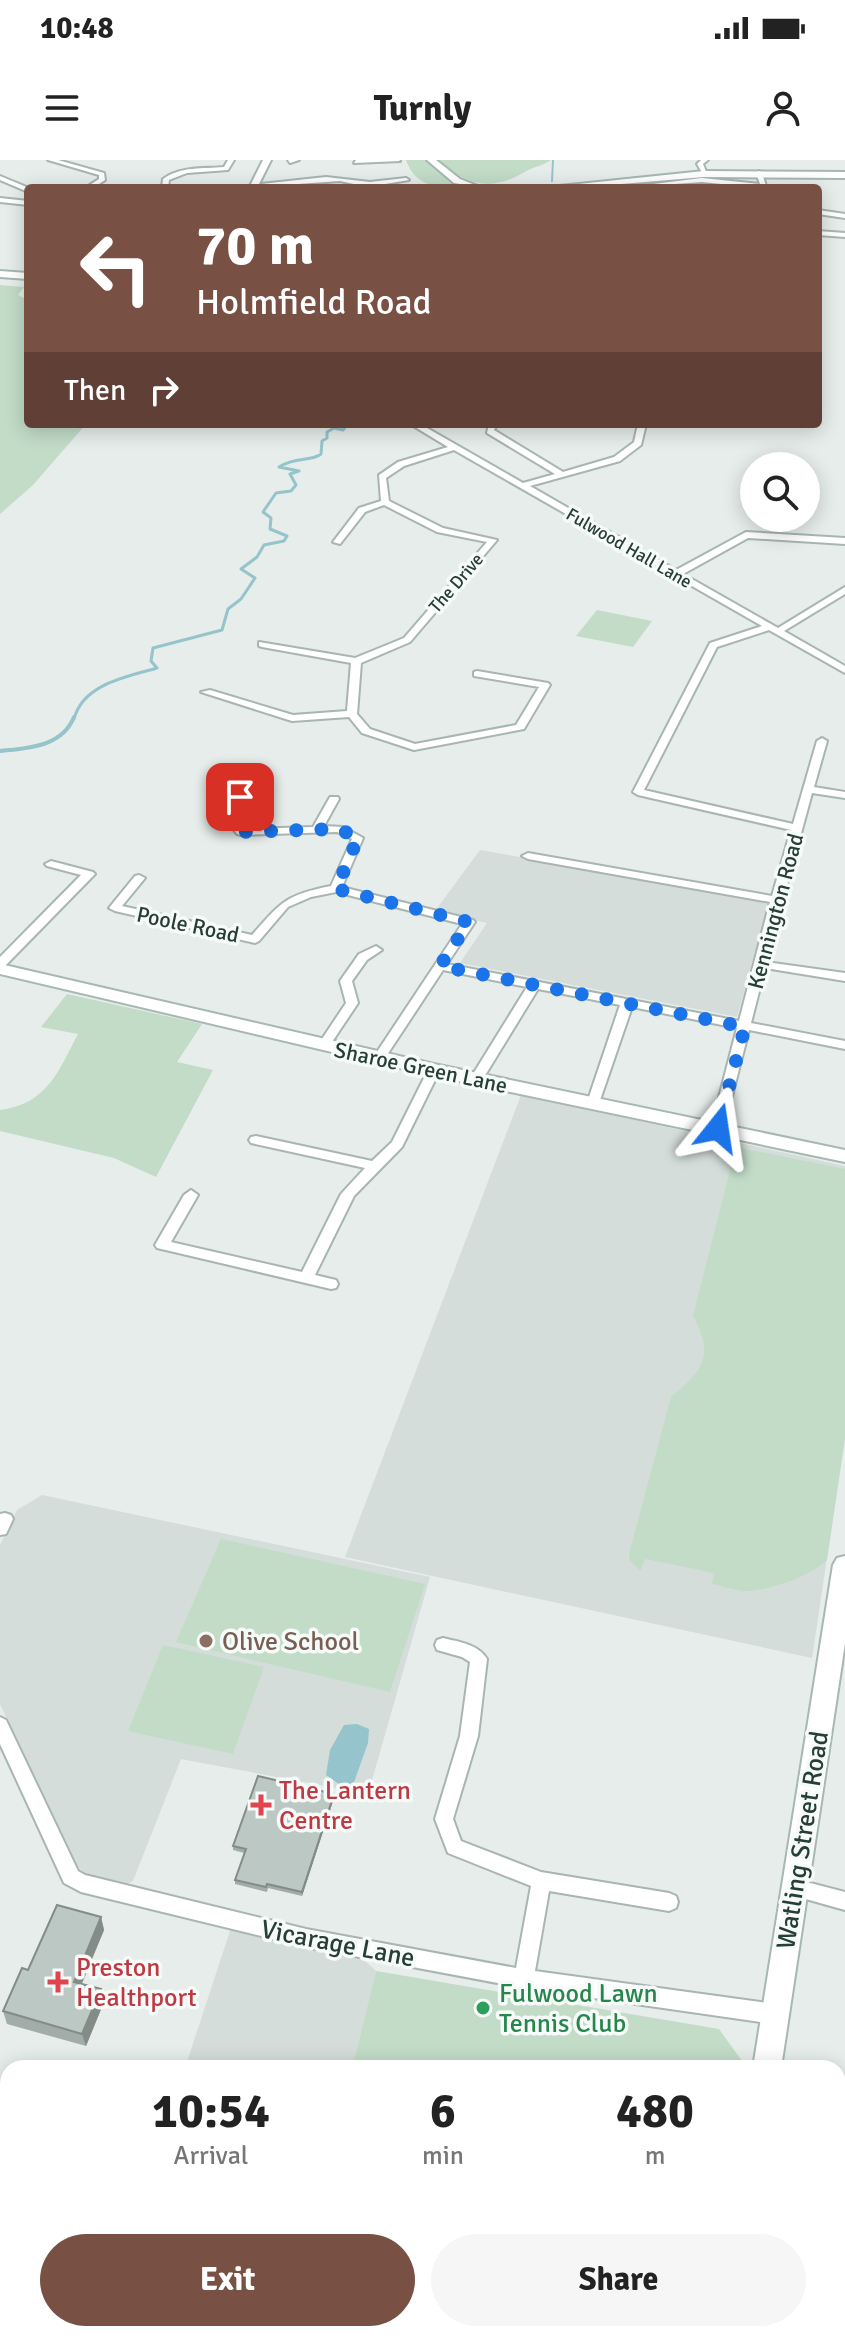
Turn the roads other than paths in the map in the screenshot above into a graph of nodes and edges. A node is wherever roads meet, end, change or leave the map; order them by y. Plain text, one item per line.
1 (51, 160) edge
2 (98, 160) edge
3 (231, 160) edge
4 (267, 160) edge
5 (347, 160) edge
6 (431, 160) edge
7 (705, 160) edge
8 (397, 161) edge
9 (356, 162) junction
10 (174, 165) dead end
11 (76, 167) junction
12 (182, 170) junction
13 (759, 173) junction
14 (704, 174) junction
15 (845, 175) edge
16 (344, 177) junction
17 (0, 178) edge
18 (406, 180) dead end
19 (95, 184) edge
20 (165, 184) edge
21 (255, 184) edge
22 (295, 184) edge
23 (364, 184) edge
24 (382, 184) edge
25 (462, 184) edge
26 (590, 184) edge
27 (663, 184) edge
28 (741, 184) edge
29 (764, 184) edge
30 (24, 188) edge
31 (0, 200) edge
32 (24, 203) edge
33 (822, 205) edge
34 (827, 205) dead end
35 (822, 213) edge
36 (845, 216) edge
37 (822, 233) edge
38 (845, 233) edge
39 (0, 274) edge
40 (24, 276) edge
41 (420, 428) edge
42 (491, 428) edge
43 (641, 428) edge
44 (452, 448) junction
45 (563, 475) junction
46 (522, 486) junction
47 (385, 502) junction
48 (845, 541) edge
49 (337, 542) dead end
50 (675, 574) junction
51 (845, 590) edge
52 (773, 629) junction
53 (262, 644) dead end
54 (356, 661) junction
55 (845, 670) edge
56 (477, 674) dead end
57 (206, 692) dead end
58 (352, 714) junction
59 (822, 741) dead end
60 (253, 782) dead end
61 (808, 789) junction
62 (845, 795) edge
63 (334, 799) dead end
64 (797, 828) junction
65 (316, 830) junction
66 (528, 856) dead end
67 (51, 864) dead end
68 (139, 878) dead end
69 (336, 889) junction
70 (776, 900) junction
71 (376, 950) dead end
72 (759, 964) junction
73 (0, 966) edge
74 (440, 966) junction
75 (845, 977) edge
76 (535, 984) junction
77 (627, 1003) junction
78 (745, 1027) junction
79 (324, 1045) junction
80 (845, 1045) edge
81 (379, 1058) junction
82 (434, 1070) junction
83 (476, 1079) junction
84 (593, 1103) junction
85 (718, 1128) junction
86 (256, 1140) dead end
87 (845, 1156) edge
88 (374, 1166) junction
89 (191, 1195) dead end
90 (306, 1278) junction
91 (331, 1284) dead end
92 (845, 1565) edge
93 (443, 1645) dead end
94 (0, 1725) edge
95 (541, 1881) junction
96 (795, 1888) junction
97 (845, 1901) edge
98 (669, 1902) dead end
99 (524, 1979) junction
100 (775, 2014) junction
101 (768, 2060) edge

1 - 11 street
2 - 11 street
3 - 12 street
4 - 21 main road
5 - 9 street
6 - 25 main road
7 - 14 street
8 - 9 street
9 - 16 street
10 - 12 street
11 - 19 street
12 - 20 street
13 - 14 main road
13 - 15 main road
13 - 29 street
14 - 26 main road
16 - 22 street
16 - 23 street
17 - 30 street
18 - 24 street
27 - 28 street
31 - 32 street
33 - 34 street
35 - 36 street
36 - 38 street
37 - 38 street
39 - 40 main road
41 - 44 street, Fulwood Hall Lane
42 - 45 street
43 - 45 street
44 - 46 street, Fulwood Hall Lane
44 - 47 street
45 - 46 street
46 - 50 street, Fulwood Hall Lane
47 - 49 street
47 - 54 street, The Drive
48 - 50 street
50 - 52 street, Fulwood Hall Lane
51 - 52 street
52 - 55 street, Fulwood Hall Lane
52 - 64 street
53 - 54 street
54 - 58 street
56 - 58 street
57 - 58 street
59 - 61 street, Kennington Road
60 - 65 street
61 - 62 street
61 - 64 street, Kennington Road
63 - 65 street
64 - 70 street, Kennington Road
65 - 69 street
66 - 70 street
67 - 73 street
68 - 69 street, Poole Road
69 - 74 street, Poole Road
70 - 72 street, Kennington Road
71 - 79 street
72 - 75 street
72 - 78 street, Kennington Road
73 - 79 main road, Sharoe Green Lane
74 - 76 street
74 - 81 street
76 - 77 street
76 - 83 street
77 - 78 street
77 - 84 street
78 - 80 street
78 - 85 street, Kennington Road
79 - 81 main road, Sharoe Green Lane
81 - 82 main road, Sharoe Green Lane
82 - 83 main road, Sharoe Green Lane
82 - 88 street
83 - 84 main road, Sharoe Green Lane
84 - 85 main road, Sharoe Green Lane
85 - 87 main road, Sharoe Green Lane
86 - 88 street
88 - 90 street
89 - 90 street
90 - 91 street
92 - 96 main road, Watling Street Road
93 - 95 street
94 - 99 street, Vicarage Lane
95 - 98 street
95 - 99 street
96 - 97 street
96 - 100 main road, Watling Street Road
99 - 100 street, Vicarage Lane
100 - 101 main road, Watling Street Road

